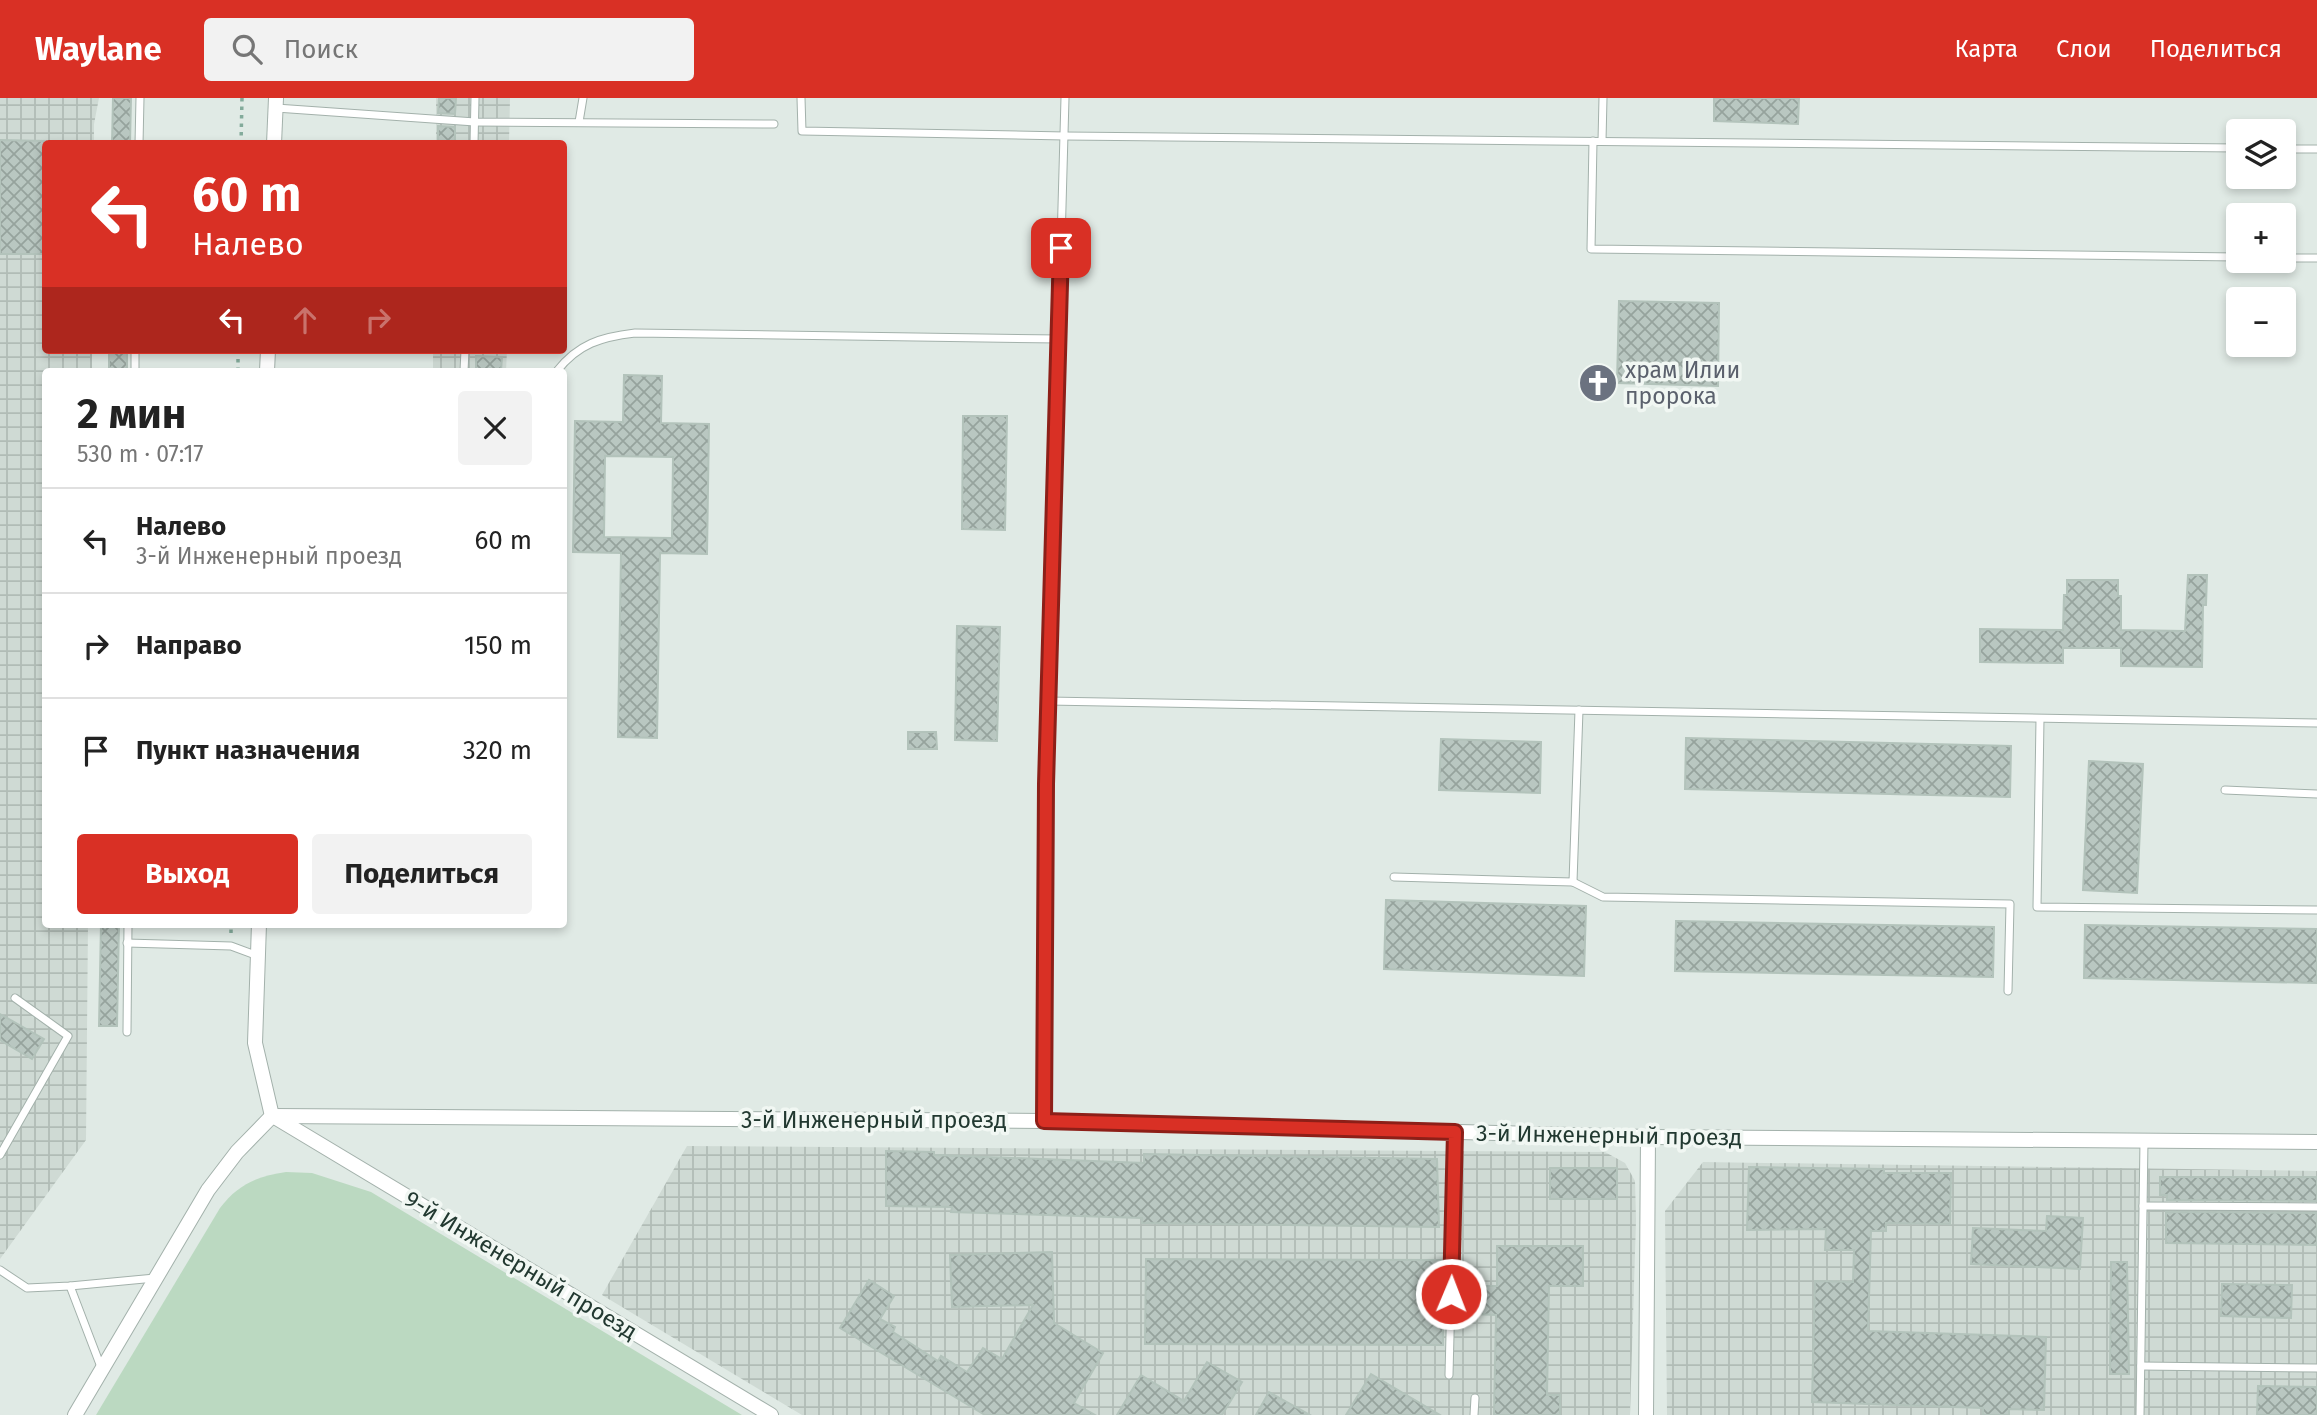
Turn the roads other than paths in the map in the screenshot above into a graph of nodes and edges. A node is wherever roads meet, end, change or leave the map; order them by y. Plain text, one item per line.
1 (140, 98) edge
2 (475, 98) edge
3 (583, 98) edge
4 (801, 98) edge
5 (1065, 98) edge
6 (1603, 98) edge
7 (275, 103) edge
8 (475, 122) junction
9 (579, 122) junction
10 (774, 124) dead end
11 (1065, 136) junction
12 (139, 140) edge
13 (274, 140) edge
14 (474, 140) edge
15 (1592, 141) junction
16 (1602, 141) junction
17 (2226, 148) edge
18 (2296, 149) edge
19 (2317, 149) edge
20 (2226, 257) edge
21 (2296, 258) edge
22 (2317, 258) edge
23 (1059, 339) junction
24 (559, 368) edge
25 (1048, 701) junction
26 (1579, 710) junction
27 (2040, 719) junction
28 (2317, 723) edge
29 (2225, 790) dead end
30 (2317, 794) edge
31 (1394, 877) dead end
32 (1573, 882) junction
33 (2317, 910) edge
34 (128, 928) edge
35 (259, 928) edge
36 (127, 943) junction
37 (259, 957) junction
38 (2008, 991) dead end
39 (15, 998) dead end
40 (127, 1032) dead end
41 (271, 1116) junction
42 (1044, 1121) junction
43 (1455, 1132) junction
44 (1648, 1137) junction
45 (2144, 1141) junction
46 (2317, 1142) edge
47 (0, 1155) edge
48 (2143, 1206) junction
49 (2317, 1207) edge
50 (0, 1270) edge
51 (156, 1278) junction
52 (70, 1286) junction
53 (2141, 1366) junction
54 (2317, 1368) edge
55 (102, 1370) junction
56 (1449, 1375) dead end
57 (1475, 1398) dead end
58 (75, 1415) edge
59 (771, 1415) edge
60 (1474, 1415) edge
61 (1646, 1415) edge
62 (2140, 1415) edge

1 - 12 lane
2 - 8 lane
3 - 9 lane
4 - 11 lane
5 - 11 lane
6 - 16 lane
7 - 8 lane
7 - 13 street
8 - 9 lane
8 - 14 lane
9 - 10 lane
11 - 15 lane
11 - 23 lane
15 - 16 lane
15 - 20 lane
16 - 17 lane
18 - 19 lane
21 - 22 lane
23 - 24 lane
23 - 25 lane
25 - 26 lane
25 - 42 lane
26 - 27 lane
26 - 32 lane
27 - 28 lane
27 - 33 lane
29 - 30 lane
31 - 32 lane
32 - 38 lane
34 - 36 lane
35 - 37 street
36 - 37 lane
36 - 40 lane
37 - 41 street
39 - 47 lane
41 - 42 street, 3-й Инженерный проезд
41 - 51 street
41 - 59 street, 9-й Инженерный проезд
42 - 43 street, 3-й Инженерный проезд
43 - 44 street, 3-й Инженерный проезд
43 - 56 lane
44 - 45 street, 3-й Инженерный проезд
44 - 61 street
45 - 46 street, 3-й Инженерный проезд
45 - 48 lane
48 - 49 lane
48 - 53 lane
50 - 52 lane
51 - 52 lane
51 - 55 street
52 - 55 lane
53 - 54 lane
53 - 62 lane
55 - 58 street
57 - 60 lane

